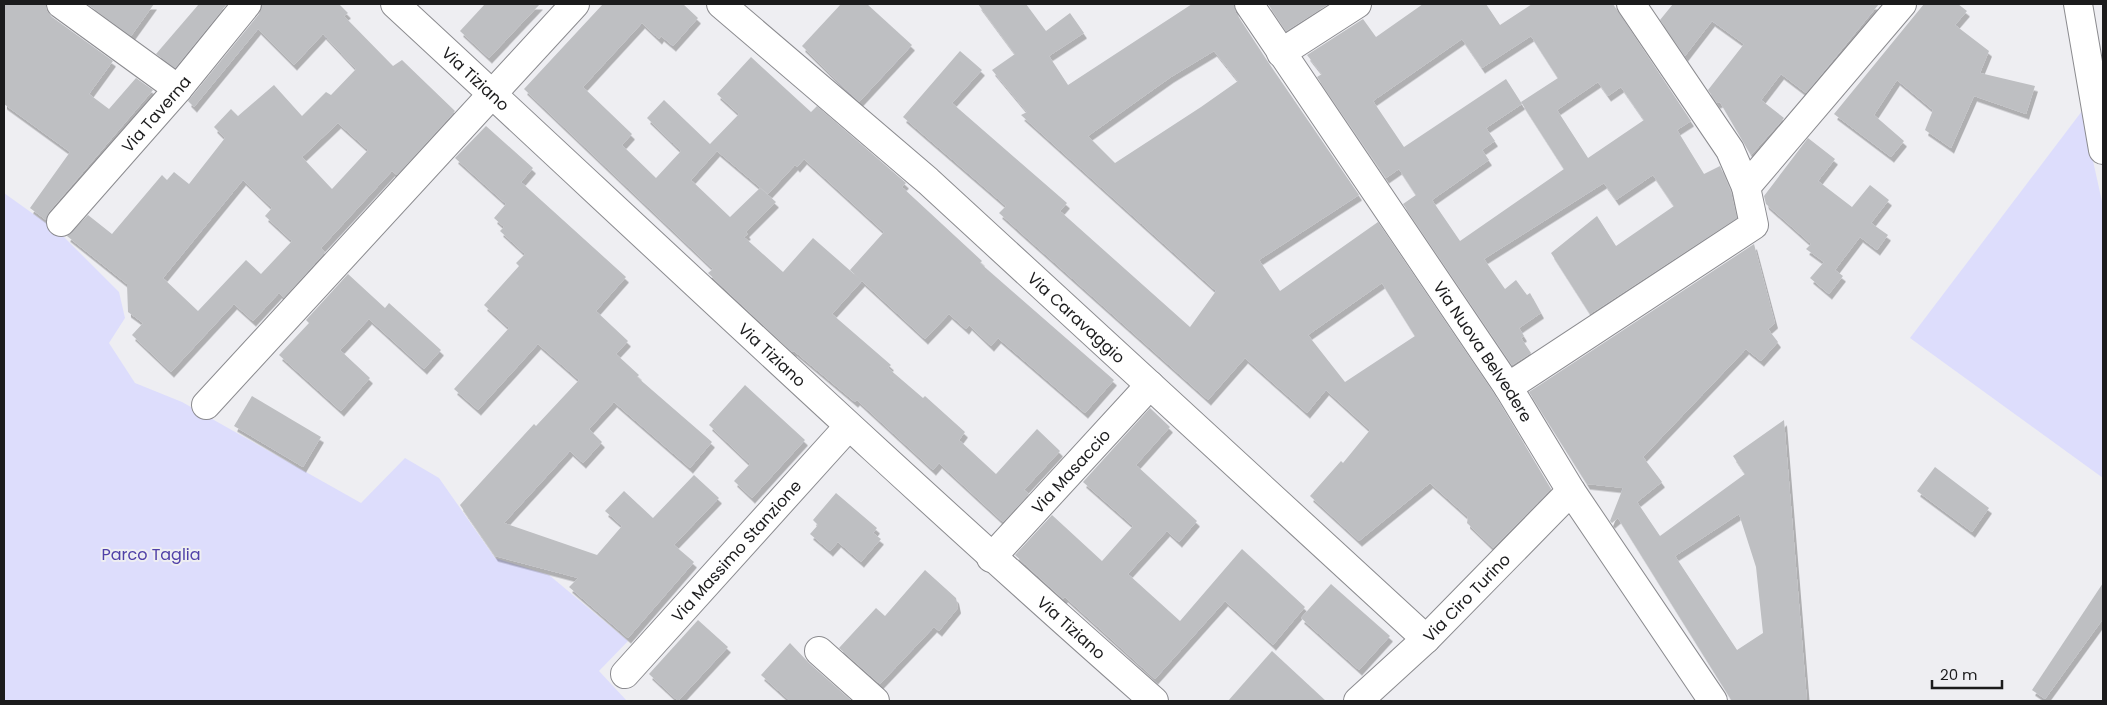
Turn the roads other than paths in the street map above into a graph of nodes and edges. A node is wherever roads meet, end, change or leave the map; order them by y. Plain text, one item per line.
1 (61, 4) edge
2 (247, 4) edge
3 (395, 4) edge
4 (575, 4) edge
5 (721, 4) edge
6 (1249, 4) edge
7 (1356, 4) edge
8 (1902, 4) edge
9 (2078, 4) edge
10 (1640, 8) edge
11 (1281, 53) junction
12 (178, 89) junction
13 (492, 94) junction
14 (2103, 150) edge
15 (1746, 187) junction
16 (61, 222) dead end
17 (1150, 384) junction
18 (1508, 387) junction
19 (206, 405) dead end
20 (848, 427) junction
21 (1571, 491) junction
22 (991, 558) junction
23 (1426, 639) junction
24 (819, 651) dead end
25 (625, 674) dead end
26 (875, 701) edge
27 (1154, 701) edge
28 (1358, 701) edge
29 (1713, 701) edge

1 - 12 street
2 - 12 street, Via Taverna
3 - 13 street, Via Tiziano
4 - 13 street
5 - 17 street, Via Caravaggio
6 - 11 street, Via Nuova Belvedere
7 - 11 street
8 - 15 street
9 - 14 street
10 - 15 street
11 - 18 street, Via Nuova Belvedere
12 - 16 street, Via Taverna
13 - 19 street
13 - 20 street, Via Tiziano
15 - 18 street
17 - 22 street, Via Masaccio
17 - 23 street, Via Caravaggio
18 - 21 street, Via Nuova Belvedere
20 - 22 street, Via Tiziano
20 - 25 street, Via Massimo Stanzione
21 - 23 street, Via Ciro Turino
21 - 29 street, Via Nuova Belvedere
22 - 27 street, Via Tiziano
23 - 28 street, Via Ciro Turino
24 - 26 street

